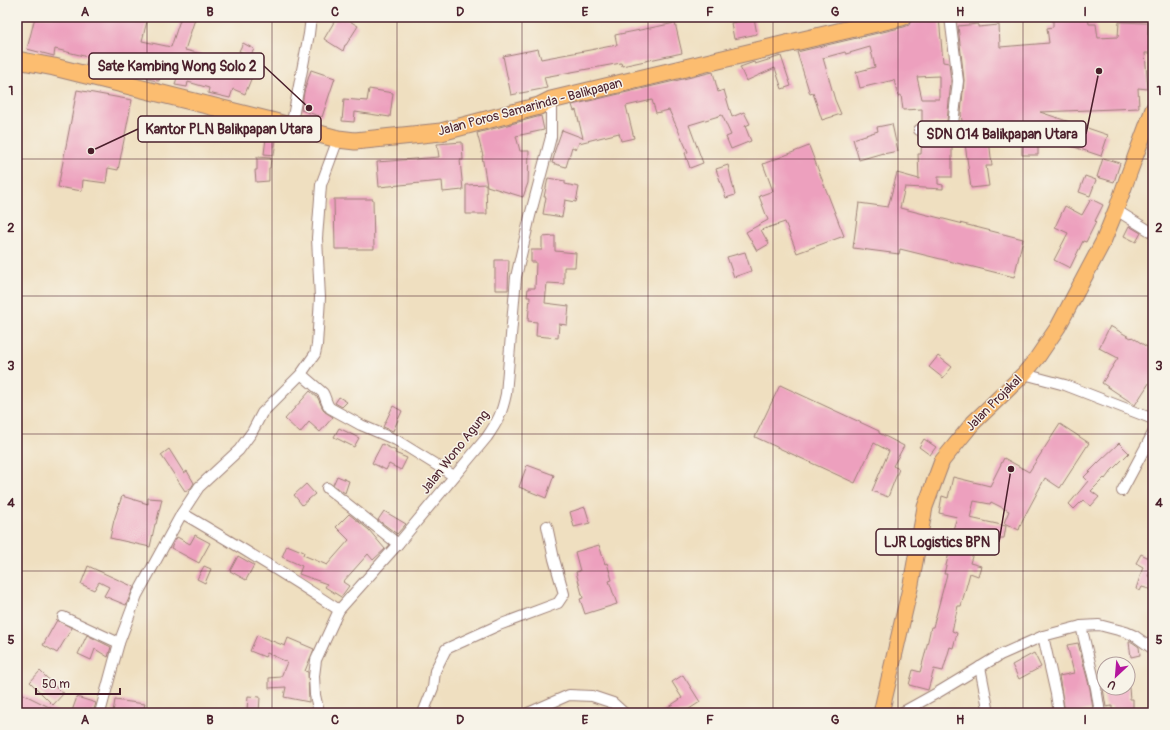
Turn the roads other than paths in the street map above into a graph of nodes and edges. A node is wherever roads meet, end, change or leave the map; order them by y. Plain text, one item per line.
1 (311, 17) edge
2 (902, 17) edge
3 (950, 17) edge
4 (17, 60) edge
5 (551, 100) junction
6 (1153, 109) edge
7 (291, 126) junction
8 (919, 130) dead end
9 (338, 139) junction
10 (1116, 210) junction
11 (1153, 233) edge
12 (301, 374) junction
13 (1024, 374) junction
14 (1153, 419) edge
15 (1153, 433) edge
16 (454, 476) junction
17 (327, 488) dead end
18 (1122, 491) dead end
19 (182, 513) junction
20 (548, 526) dead end
21 (398, 544) junction
22 (339, 610) junction
23 (63, 617) dead end
24 (1081, 626) junction
25 (1043, 636) junction
26 (119, 643) junction
27 (1153, 649) edge
28 (980, 666) junction
29 (100, 713) edge
30 (319, 713) edge
31 (423, 713) edge
32 (528, 713) edge
33 (624, 713) edge
34 (881, 713) edge
35 (900, 713) edge
36 (989, 713) edge
37 (1058, 713) edge
38 (1100, 713) edge

1 - 7 street
2 - 5 highway, Jalan Poros Samarinda - Balikpapan
3 - 8 street
4 - 7 highway, Jalan Poros Samarinda - Balikpapan
5 - 9 highway, Jalan Poros Samarinda - Balikpapan
5 - 16 street, Jalan Wono Agung
6 - 10 main road, Jalan Projakal
7 - 9 highway, Jalan Poros Samarinda - Balikpapan
9 - 12 street
10 - 11 street
10 - 13 main road, Jalan Projakal
12 - 16 street
12 - 19 street
13 - 14 street
13 - 34 main road, Jalan Projakal
15 - 18 street
16 - 21 street, Jalan Wono Agung
17 - 21 street
19 - 22 street
19 - 26 street
20 - 31 street
21 - 22 street, Jalan Wono Agung
22 - 30 street, Jalan Wono Agung
23 - 26 street
24 - 25 street
24 - 27 street
24 - 38 street
25 - 28 street
25 - 37 street
26 - 29 street
28 - 35 street
28 - 36 street
32 - 33 street

